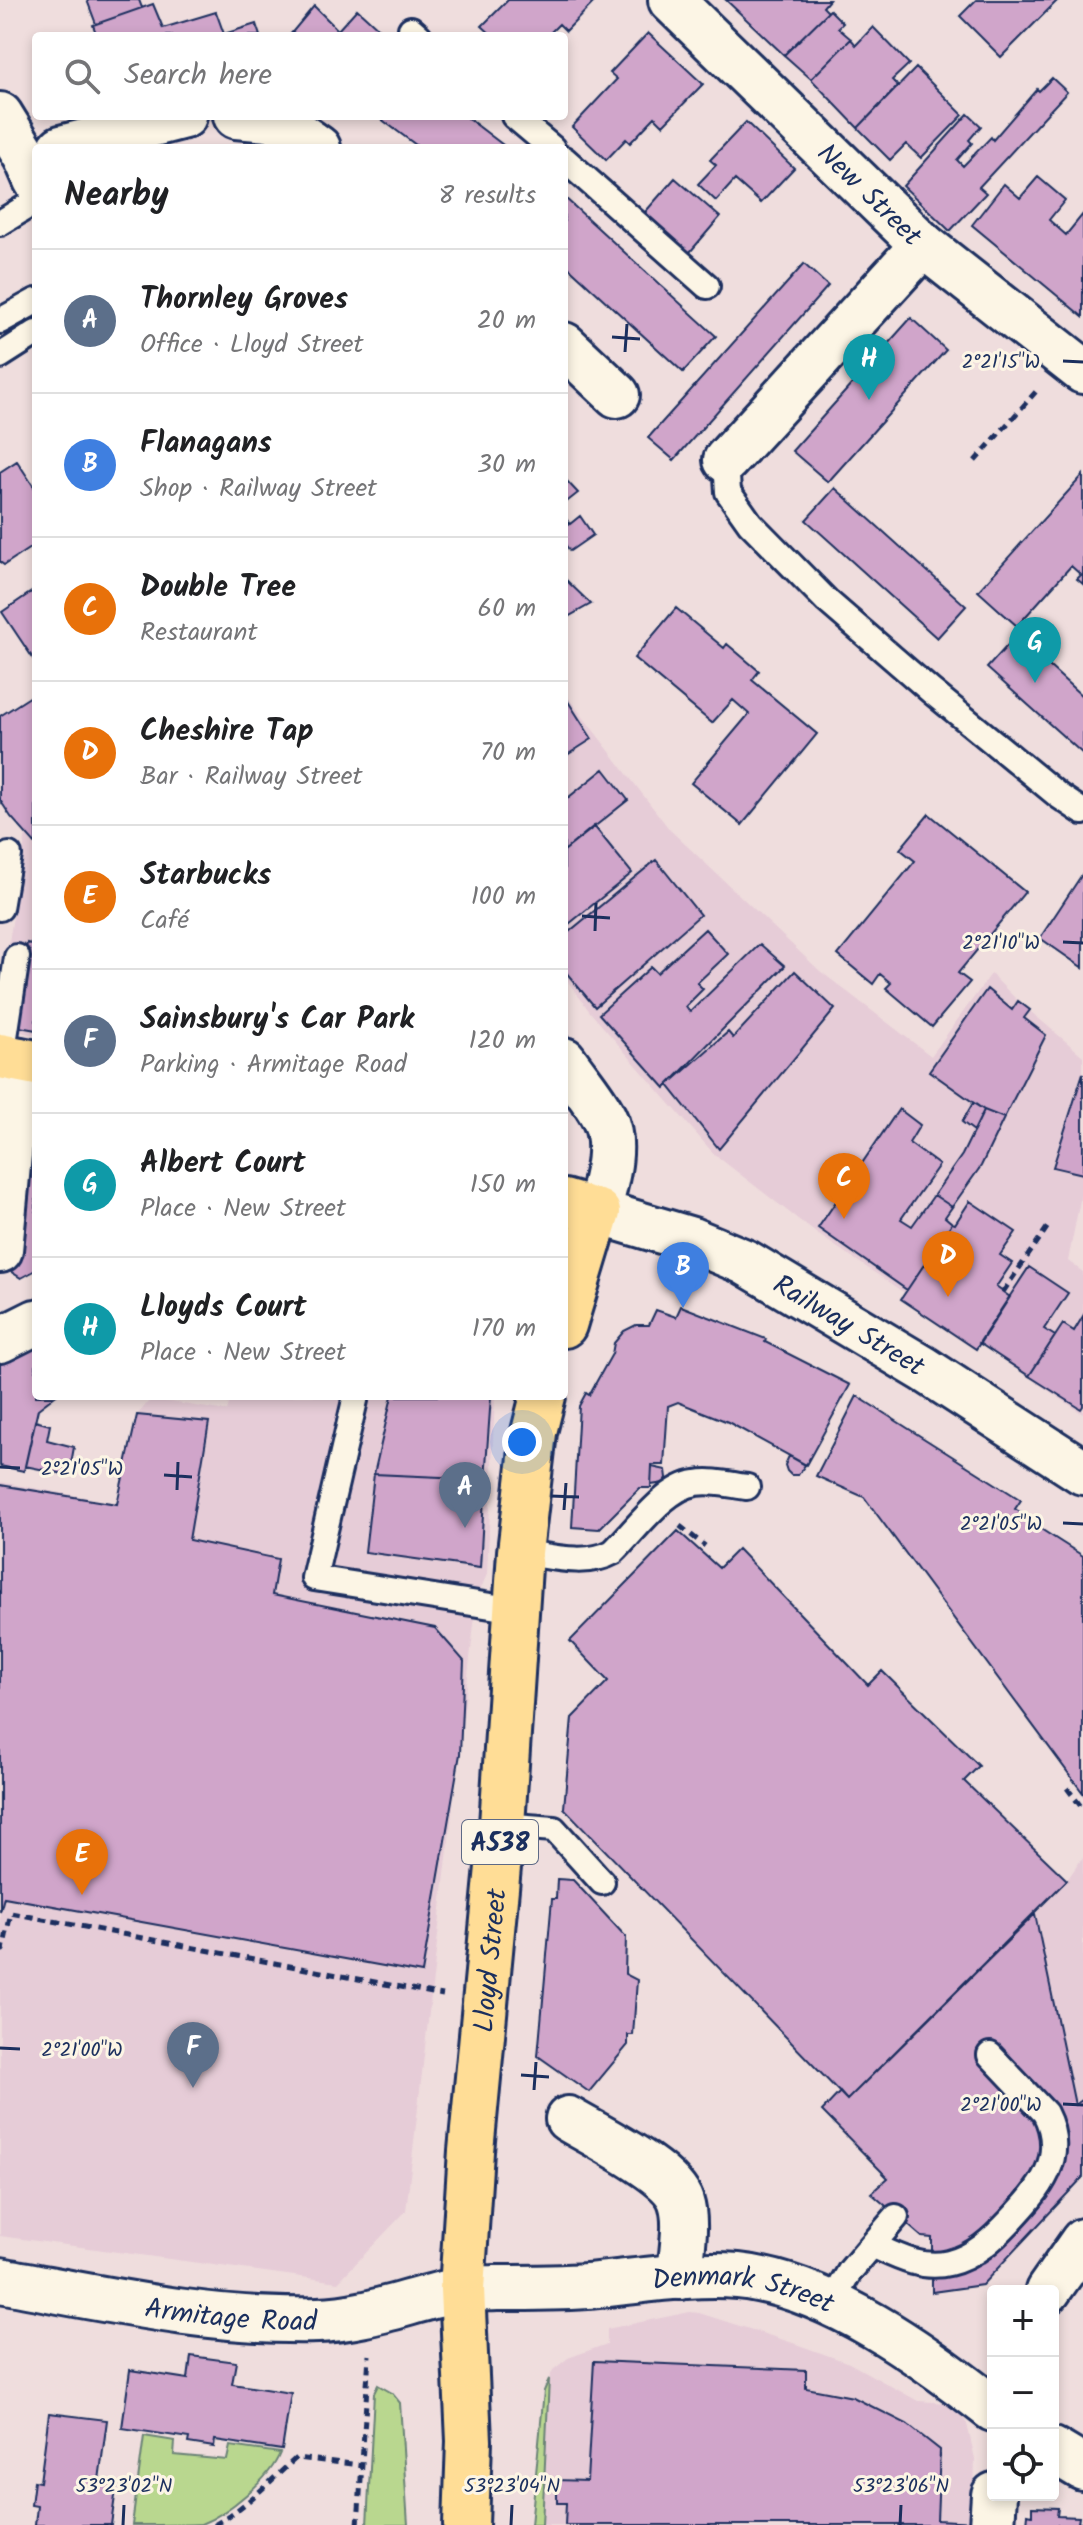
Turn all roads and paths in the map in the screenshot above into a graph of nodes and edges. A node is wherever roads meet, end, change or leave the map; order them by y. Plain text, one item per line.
1 (671, 0) edge
2 (0, 115) edge
3 (171, 120) edge
4 (278, 120) edge
5 (518, 120) edge
6 (92, 144) edge
7 (312, 144) edge
8 (544, 144) edge
9 (32, 151) edge
10 (568, 165) edge
11 (32, 203) edge
12 (0, 223) edge
13 (923, 245) junction
14 (707, 286) dead end
15 (32, 303) edge
16 (0, 321) edge
17 (32, 336) edge
18 (568, 349) edge
19 (0, 356) edge
20 (1075, 364) edge
21 (617, 395) dead end
22 (726, 460) joint
23 (975, 461) dead end
24 (1083, 812) edge
25 (9, 855) dead end
26 (0, 908) edge
27 (17, 957) dead end
28 (14, 1059) edge
29 (568, 1066) edge
30 (581, 1207) edge
31 (1049, 1225) dead end
32 (0, 1250) edge
33 (1003, 1292) dead end
34 (568, 1297) edge
35 (32, 1324) edge
36 (0, 1340) edge
37 (355, 1400) edge
38 (542, 1400) edge
39 (1083, 1472) edge
40 (747, 1487) dead end
41 (520, 1552) junction
42 (516, 1610) junction
43 (1067, 1788) dead end
44 (1083, 1809) edge
45 (502, 1825) junction
46 (602, 1882) dead end
47 (0, 1949) edge
48 (484, 1999) junction
49 (990, 2055) dead end
50 (568, 2119) dead end
51 (896, 2217) dead end
52 (1083, 2241) edge
53 (872, 2245) junction
54 (680, 2277) junction
55 (0, 2280) edge
56 (1052, 2285) edge
57 (462, 2289) junction
58 (830, 2305) junction
59 (371, 2314) junction
60 (987, 2391) edge
61 (1059, 2454) edge
62 (362, 2465) junction
63 (1083, 2468) edge
64 (994, 2501) edge
65 (214, 2525) edge
66 (358, 2525) edge
67 (466, 2525) edge
68 (992, 2525) edge

1 - 13 street, New Street
2 - 9 street
3 - 6 street
4 - 7 street
5 - 8 lane
10 - 14 lane
11 - 12 lane
13 - 20 street, New Street
13 - 22 street
15 - 16 lane
17 - 19 lane
18 - 21 street
20 - 23 path
22 - 24 lane
25 - 26 lane
27 - 28 lane
28 - 32 street
29 - 30 street
30 - 34 main road
30 - 39 street, Railway Street
31 - 33 path
35 - 36 street
37 - 42 lane
38 - 41 main road, Lloyd Street / A538
40 - 41 lane
41 - 42 main road, Lloyd Street / A538
42 - 45 main road, Lloyd Street / A538
43 - 44 path
45 - 46 lane
45 - 48 main road, Lloyd Street / A538
47 - 48 path
48 - 57 main road, Lloyd Street / A538
49 - 53 lane
50 - 54 street
51 - 53 lane
52 - 56 street
53 - 58 lane
54 - 57 street, Denmark Street
54 - 58 street, Denmark Street
55 - 59 street, Armitage Road
57 - 59 street, Armitage Road
57 - 67 main road, Lloyd Street / A538
58 - 60 street, Denmark Street
59 - 62 path
61 - 63 street
62 - 65 path
62 - 66 path
64 - 68 street

